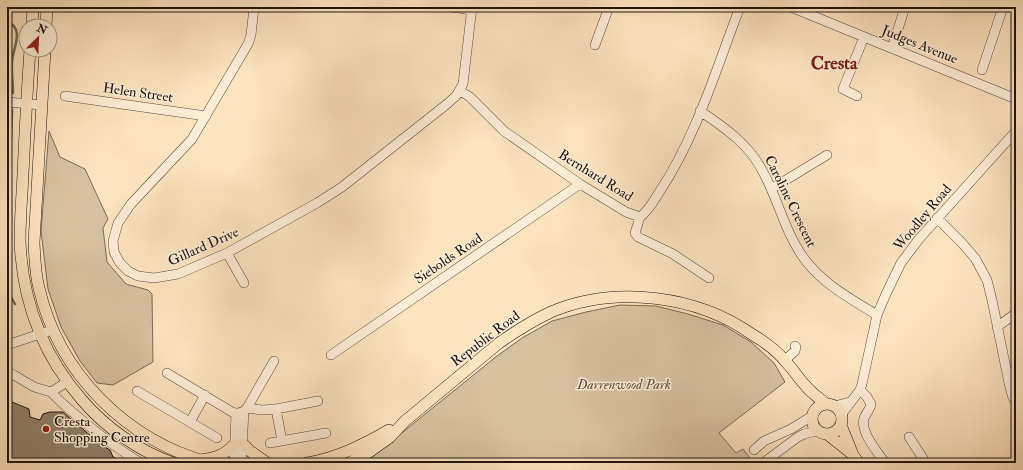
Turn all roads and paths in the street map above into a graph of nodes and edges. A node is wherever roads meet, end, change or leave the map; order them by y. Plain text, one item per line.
1 (33, 7) edge
2 (47, 7) edge
3 (254, 7) edge
4 (452, 7) edge
5 (609, 7) edge
6 (740, 7) edge
7 (791, 7) edge
8 (905, 7) edge
9 (1003, 7) edge
10 (472, 8) edge
11 (806, 10) edge
12 (32, 18) edge
13 (46, 18) edge
14 (864, 37) junction
15 (595, 45) dead end
16 (892, 48) junction
17 (29, 58) edge
18 (45, 58) edge
19 (982, 70) dead end
20 (460, 91) junction
21 (66, 96) dead end
22 (857, 96) dead end
23 (1012, 97) edge
24 (7, 102) edge
25 (26, 103) junction
26 (42, 105) junction
27 (1016, 107) edge
28 (700, 111) junction
29 (206, 116) junction
30 (1016, 131) edge
31 (827, 155) dead end
32 (580, 184) junction
33 (771, 189) junction
34 (640, 217) junction
35 (937, 218) junction
36 (226, 253) junction
37 (709, 278) dead end
38 (244, 283) dead end
39 (1016, 313) edge
40 (877, 315) junction
41 (997, 327) junction
42 (52, 330) junction
43 (40, 334) junction
44 (7, 345) edge
45 (795, 346) dead end
46 (331, 355) dead end
47 (785, 360) junction
48 (274, 361) dead end
49 (7, 372) edge
50 (167, 373) dead end
51 (67, 382) junction
52 (805, 386) junction
53 (860, 390) junction
54 (137, 391) dead end
55 (51, 392) junction
56 (205, 395) junction
57 (318, 401) dead end
58 (850, 402) junction
59 (1016, 403) edge
60 (830, 404) junction
61 (276, 409) junction
62 (242, 411) junction
63 (813, 414) junction
64 (841, 420) junction
65 (405, 421) junction
66 (190, 422) junction
67 (822, 432) junction
68 (326, 433) dead end
69 (909, 437) dead end
70 (217, 438) dead end
71 (282, 440) junction
72 (270, 443) dead end
73 (238, 444) junction
74 (754, 450) dead end
75 (856, 459) edge
76 (205, 462) edge
77 (141, 463) edge
78 (173, 463) edge
79 (234, 463) edge
80 (241, 463) edge
81 (267, 463) edge
82 (307, 463) edge
83 (349, 463) edge
84 (763, 463) edge
85 (885, 463) edge
86 (926, 463) edge

1 - 12 main road
2 - 13 main road
3 - 29 street, Gillard Drive
4 - 10 street
5 - 15 street
6 - 28 street, Bernhard Road
7 - 11 street, Judges Avenue
8 - 16 street
9 - 19 street
10 - 20 street
11 - 14 street, Judges Avenue
14 - 16 street, Judges Avenue
14 - 22 street
16 - 23 street, Judges Avenue
17 - 25 main road
18 - 26 main road
20 - 32 street, Bernhard Road
20 - 36 street, Gillard Drive
21 - 29 street, Helen Street
23 - 27 street
24 - 25 street
25 - 26 street
25 - 43 main road
26 - 42 main road
28 - 33 street, Caroline Crescent
28 - 34 street, Bernhard Road
29 - 36 street, Gillard Drive
30 - 35 street, Woodley Road
31 - 33 street
32 - 34 street, Bernhard Road
32 - 46 street, Siebolds Road
33 - 40 street, Caroline Crescent
34 - 37 street
35 - 40 street, Woodley Road
35 - 41 street
36 - 38 street
39 - 41 street
40 - 53 street, Woodley Road
41 - 59 street
42 - 43 street
42 - 76 main road
43 - 44 street
43 - 51 main road
45 - 47 street
47 - 52 main road, Republic Road
47 - 65 main road, Republic Road
48 - 62 street
49 - 55 street
50 - 56 street
51 - 55 street
51 - 78 main road
52 - 60 main road, Republic Road
52 - 63 main road, Republic Road
53 - 58 street, Woodley Road
53 - 85 street
54 - 66 street
55 - 77 street
56 - 62 street
56 - 66 street
57 - 61 street
58 - 60 street
58 - 64 street, Woodley Road
60 - 63 main road
60 - 64 main road
61 - 62 street
61 - 71 street
62 - 73 street
63 - 67 main road
63 - 74 street
64 - 67 main road
64 - 75 main road
65 - 82 main road, Republic Road
65 - 83 main road, Republic Road
66 - 70 street
67 - 75 main road
67 - 84 street
68 - 71 street
69 - 86 street
71 - 72 street
73 - 76 main road
73 - 79 street
73 - 80 street
73 - 81 main road

